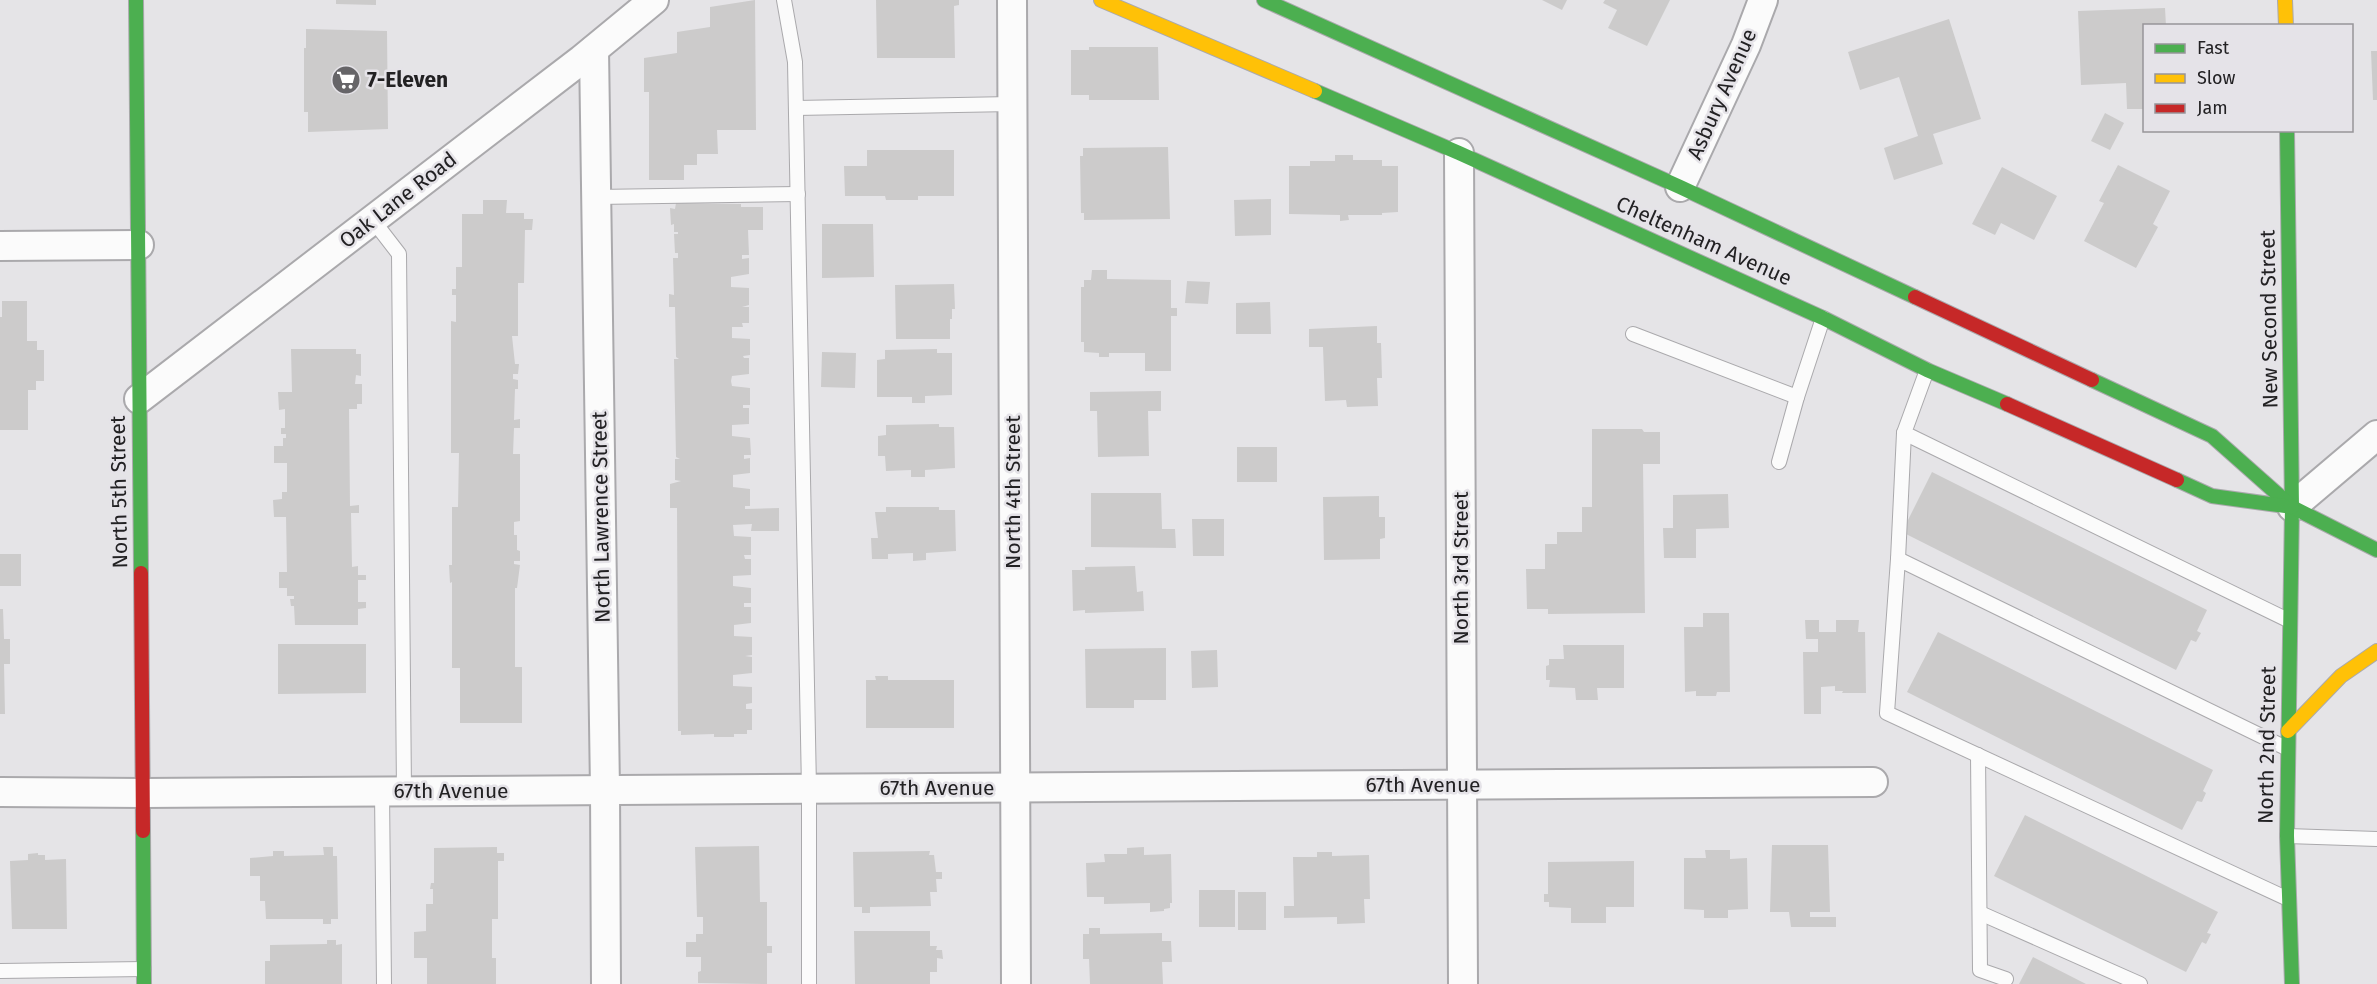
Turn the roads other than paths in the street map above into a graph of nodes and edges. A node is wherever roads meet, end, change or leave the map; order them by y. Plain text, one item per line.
1 (136, 0) edge
2 (654, 0) edge
3 (784, 0) edge
4 (1012, 0) edge
5 (1101, 0) edge
6 (1264, 0) edge
7 (1763, 0) edge
8 (2285, 0) edge
9 (2286, 24) edge
10 (594, 50) junction
11 (1012, 104) junction
12 (796, 108) junction
13 (2287, 132) edge
14 (1459, 153) junction
15 (1680, 187) junction
16 (798, 194) junction
17 (596, 197) junction
18 (372, 219) junction
19 (139, 245) junction
20 (0, 246) edge
21 (1823, 318) junction
22 (1633, 334) dead end
23 (1927, 370) junction
24 (1797, 397) junction
25 (139, 399) junction
26 (1904, 433) junction
27 (2377, 435) edge
28 (1779, 462) dead end
29 (2292, 507) junction
30 (2377, 550) edge
31 (1898, 559) junction
32 (2290, 621) junction
33 (2377, 651) edge
34 (2288, 731) junction
35 (2288, 749) junction
36 (1978, 755) junction
37 (1873, 782) dead end
38 (1462, 784) junction
39 (1014, 787) junction
40 (808, 789) junction
41 (605, 790) junction
42 (393, 791) junction
43 (0, 792) edge
44 (143, 793) junction
45 (2287, 836) junction
46 (2377, 839) edge
47 (2288, 899) junction
48 (1980, 914) junction
49 (144, 969) junction
50 (0, 971) edge
51 (2006, 979) dead end
52 (144, 984) edge
53 (384, 984) edge
54 (606, 984) edge
55 (809, 984) edge
56 (1016, 984) edge
57 (1463, 984) edge
58 (2140, 984) edge
59 (2292, 984) edge

1 - 19 main road, North 5th Street
2 - 10 street, Oak Lane Road
3 - 12 lane
4 - 11 street, North 4th Street
5 - 14 main road, Cheltenham Avenue
6 - 15 main road, Cheltenham Avenue
7 - 15 street, Asbury Avenue
8 - 9 main road
10 - 17 street, North Lawrence Street
10 - 18 street, Oak Lane Road
11 - 12 lane
11 - 39 street, North 4th Street
12 - 16 lane
13 - 29 main road, New Second Street
14 - 21 main road, Cheltenham Avenue
14 - 38 street, North 3rd Street
15 - 29 main road, Cheltenham Avenue
16 - 17 lane
16 - 40 lane
17 - 41 street, North Lawrence Street
18 - 25 street, Oak Lane Road
18 - 42 lane
19 - 20 street
19 - 25 main road, North 5th Street
21 - 23 main road, Cheltenham Avenue
21 - 24 lane
22 - 24 lane
23 - 26 lane
23 - 29 main road, Cheltenham Avenue
24 - 28 lane
25 - 44 main road, North 5th Street
26 - 31 lane
26 - 32 lane
27 - 29 street
29 - 30 main road, Cheltenham Avenue
29 - 32 main road, North 2nd Street
31 - 35 lane
31 - 36 lane
32 - 34 main road, North 2nd Street
33 - 34 main road
34 - 35 main road, North 2nd Street
35 - 45 main road, North 2nd Street
36 - 47 lane
36 - 48 lane
37 - 38 street, 67th Avenue
38 - 39 street, 67th Avenue
38 - 57 street, North 3rd Street
39 - 40 street, 67th Avenue
39 - 56 street, North 4th Street
40 - 41 street, 67th Avenue
40 - 55 lane
41 - 42 street, 67th Avenue
41 - 54 street, North Lawrence Street
42 - 44 street, 67th Avenue
42 - 53 lane
43 - 44 street, 67th Avenue
44 - 49 main road, North 5th Street
45 - 46 lane
45 - 47 main road, North 2nd Street
47 - 59 main road, North 2nd Street
48 - 51 lane
48 - 58 lane
49 - 50 lane
49 - 52 main road, North 5th Street

